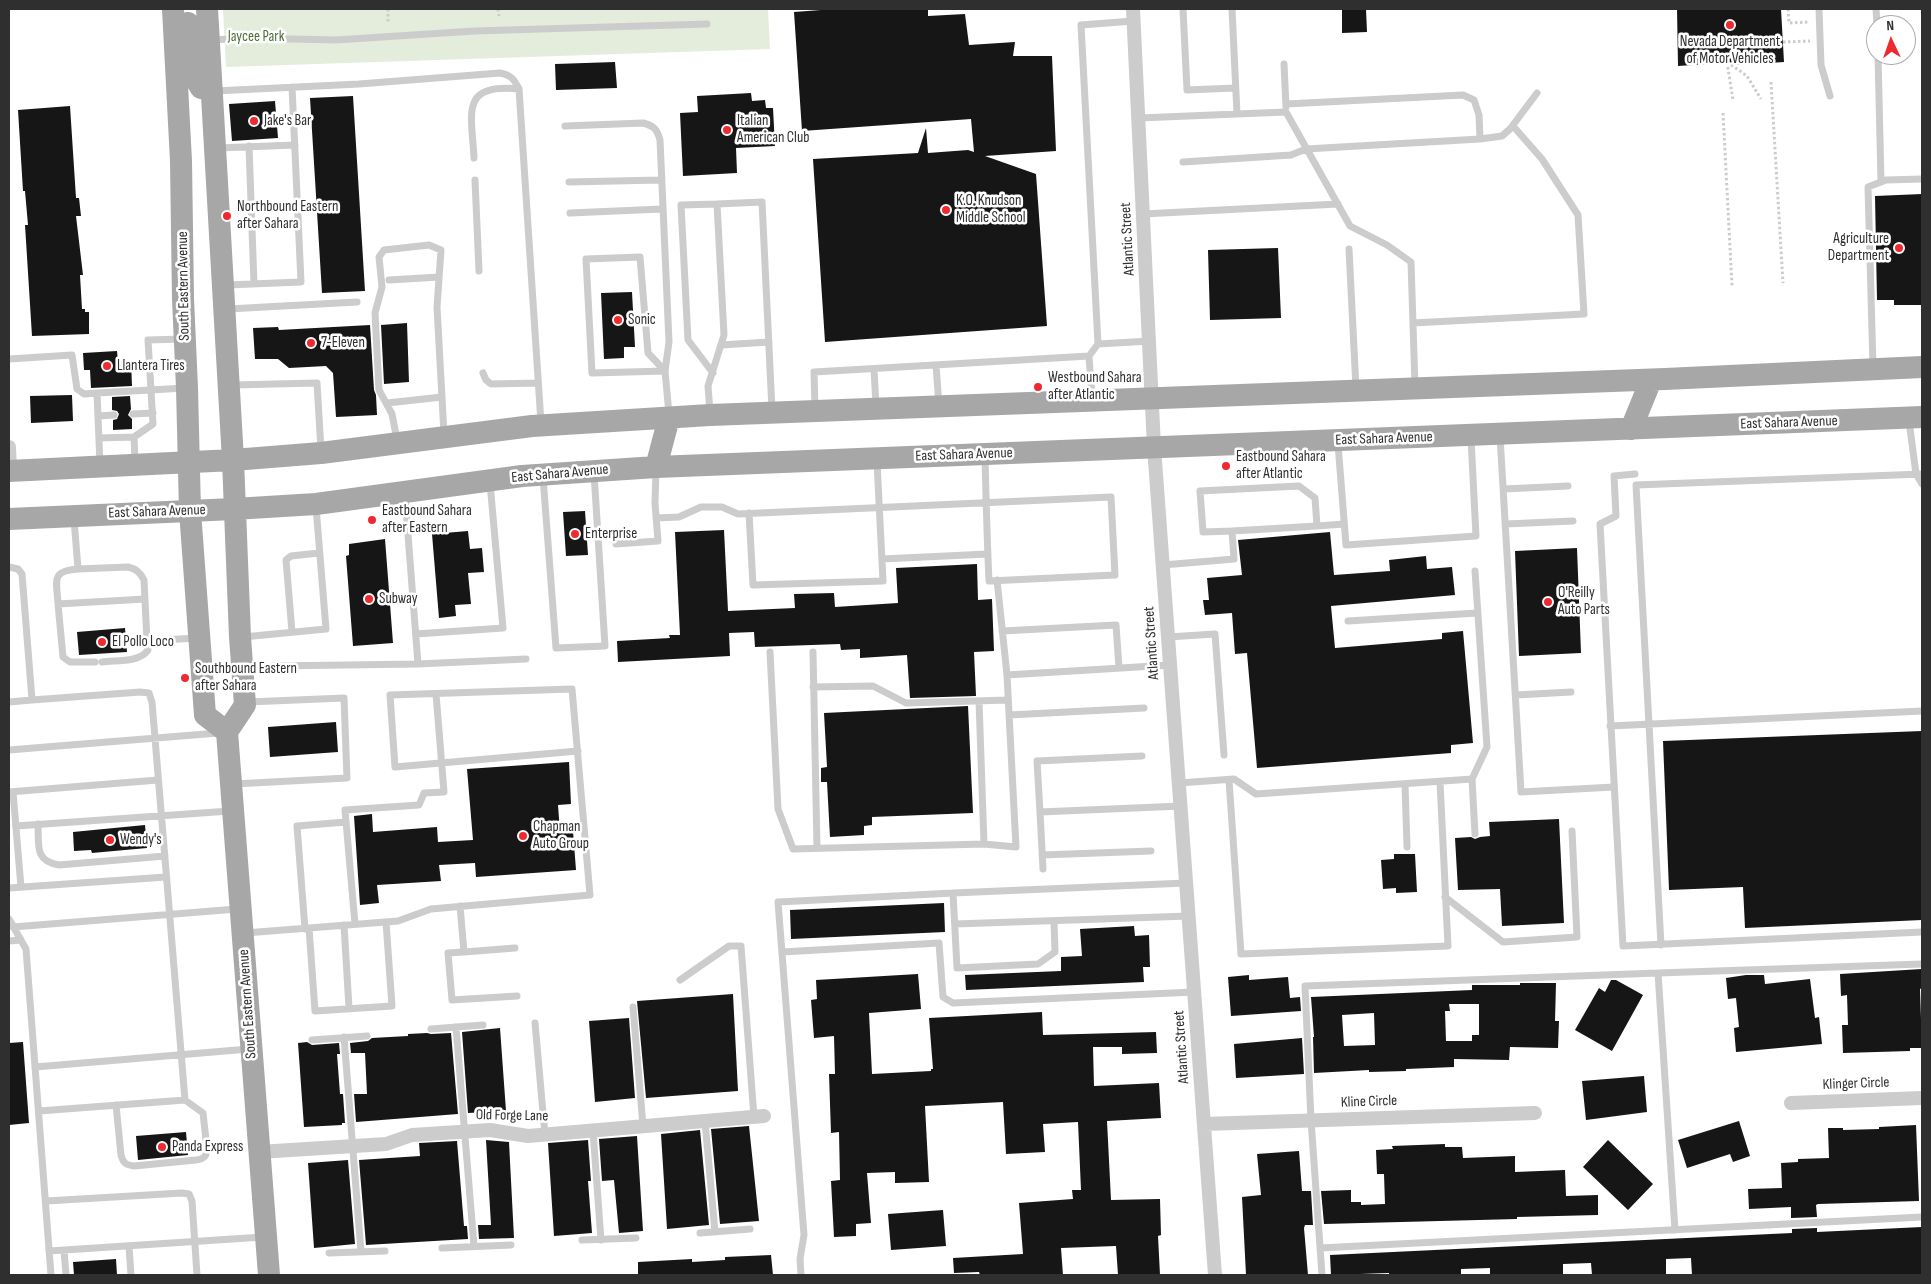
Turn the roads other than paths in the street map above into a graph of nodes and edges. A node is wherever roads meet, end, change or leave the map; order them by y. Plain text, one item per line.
1 (173, 9) edge
2 (187, 9) edge
3 (207, 9) edge
4 (1183, 9) edge
5 (1232, 9) edge
6 (1819, 9) edge
7 (1133, 15) edge
8 (707, 24) dead end
9 (209, 40) junction
10 (1284, 64) dead end
11 (1878, 65) edge
12 (292, 87) junction
13 (1236, 88) junction
14 (519, 89) junction
15 (212, 91) junction
16 (1537, 92) dead end
17 (1830, 96) dead end
18 (1286, 104) junction
19 (1286, 112) junction
20 (1237, 114) junction
21 (1139, 118) junction
22 (565, 126) dead end
23 (1512, 126) junction
24 (1480, 139) junction
25 (294, 144) junction
26 (249, 146) junction
27 (215, 148) junction
28 (1306, 149) junction
29 (474, 158) dead end
30 (1183, 162) dead end
31 (1922, 179) edge
32 (475, 180) dead end
33 (660, 180) junction
34 (569, 182) dead end
35 (1881, 182) junction
36 (717, 204) junction
37 (1338, 204) junction
38 (662, 209) junction
39 (570, 213) dead end
40 (1143, 214) junction
41 (1349, 249) dead end
42 (479, 270) dead end
43 (439, 277) junction
44 (389, 280) dead end
45 (254, 284) junction
46 (223, 286) junction
47 (357, 302) dead end
48 (224, 310) junction
49 (1413, 323) junction
50 (185, 338) junction
51 (1150, 341) junction
52 (768, 342) junction
53 (1098, 344) junction
54 (721, 345) junction
55 (1089, 356) junction
56 (9, 359) edge
57 (936, 365) junction
58 (1922, 367) edge
59 (874, 369) junction
60 (1874, 369) junction
61 (665, 372) junction
62 (483, 373) dead end
63 (713, 373) junction
64 (1651, 380) junction
65 (538, 383) junction
66 (229, 385) junction
67 (187, 388) junction
68 (1415, 389) junction
69 (151, 390) junction
70 (1356, 391) junction
71 (97, 393) junction
72 (442, 397) junction
73 (1152, 399) junction
74 (1092, 401) junction
75 (387, 403) junction
76 (939, 407) junction
77 (876, 409) junction
78 (816, 411) junction
79 (152, 413) junction
80 (772, 413) junction
81 (133, 414) dead end
82 (114, 415) dead end
83 (710, 415) junction
84 (98, 416) junction
85 (669, 418) junction
86 (1915, 418) edge
87 (541, 426) junction
88 (1632, 429) junction
89 (1500, 435) junction
90 (1470, 436) junction
91 (134, 437) junction
92 (444, 437) junction
93 (99, 438) junction
94 (1338, 441) junction
95 (397, 442) junction
96 (9, 447) edge
97 (1154, 447) junction
98 (321, 453) junction
99 (985, 454) junction
100 (877, 459) junction
101 (233, 460) junction
102 (189, 463) junction
103 (135, 466) junction
104 (100, 467) junction
105 (656, 467) junction
106 (9, 470) edge
107 (594, 471) junction
108 (543, 474) junction
109 (1635, 474) dead end
110 (1919, 474) edge
111 (490, 480) junction
112 (1922, 484) edge
113 (1568, 486) dead end
114 (1504, 489) junction
115 (404, 493) junction
116 (986, 502) junction
117 (316, 504) junction
118 (880, 507) junction
119 (234, 510) junction
120 (190, 511) junction
121 (749, 513) junction
122 (74, 516) junction
123 (9, 518) edge
124 (656, 518) junction
125 (1573, 521) dead end
126 (1344, 524) junction
127 (1506, 524) junction
128 (1317, 526) junction
129 (1232, 530) junction
130 (616, 544) dead end
131 (319, 553) junction
132 (988, 554) junction
133 (882, 559) junction
134 (1163, 565) junction
135 (9, 567) edge
136 (78, 569) junction
137 (1475, 571) dead end
138 (997, 580) junction
139 (145, 599) junction
140 (58, 604) junction
141 (1478, 613) junction
142 (1348, 621) dead end
143 (1002, 631) junction
144 (292, 632) junction
145 (416, 634) junction
146 (240, 637) junction
147 (1168, 637) junction
148 (200, 638) junction
149 (147, 641) junction
150 (770, 652) dead end
151 (813, 652) dead end
152 (526, 659) dead end
153 (418, 664) junction
154 (273, 666) dead end
155 (1170, 666) junction
156 (1119, 668) junction
157 (1007, 675) junction
158 (814, 687) junction
159 (1571, 692) dead end
160 (436, 694) junction
161 (1516, 695) junction
162 (32, 700) junction
163 (1008, 700) junction
164 (979, 701) junction
165 (9, 702) edge
166 (245, 702) junction
167 (1144, 708) dead end
168 (1922, 711) edge
169 (1009, 715) junction
170 (1650, 724) junction
171 (1610, 726) junction
172 (227, 732) junction
173 (155, 738) junction
174 (9, 750) edge
175 (578, 751) junction
176 (1224, 755) dead end
177 (1142, 756) dead end
178 (441, 763) junction
179 (1472, 779) junction
180 (158, 780) junction
181 (1230, 780) junction
182 (1440, 782) junction
183 (1179, 783) junction
184 (231, 784) junction
185 (1405, 784) junction
186 (1614, 787) junction
187 (11, 792) edge
188 (1181, 806) junction
189 (233, 810) junction
190 (1040, 812) junction
191 (162, 815) junction
192 (346, 822) junction
193 (38, 824) junction
194 (16, 826) junction
195 (1572, 830) dead end
196 (1475, 834) dead end
197 (17, 838) junction
198 (9, 839) edge
199 (984, 844) junction
200 (1407, 847) dead end
201 (817, 848) junction
202 (1151, 851) dead end
203 (165, 856) junction
204 (1042, 856) junction
205 (1043, 868) dead end
206 (166, 877) junction
207 (1186, 883) junction
208 (21, 887) junction
209 (9, 888) edge
210 (954, 893) junction
211 (1445, 897) junction
212 (460, 906) junction
213 (240, 908) junction
214 (169, 914) junction
215 (1189, 916) junction
216 (9, 920) edge
217 (1054, 921) junction
218 (386, 922) junction
219 (355, 924) junction
220 (955, 924) junction
221 (344, 925) junction
222 (13, 927) junction
223 (307, 928) junction
224 (1922, 932) edge
225 (242, 934) junction
226 (22, 940) junction
227 (9, 941) edge
228 (1661, 944) junction
229 (515, 948) dead end
230 (464, 952) junction
231 (782, 952) junction
232 (1922, 964) edge
233 (1658, 973) junction
234 (680, 980) dead end
235 (1194, 992) junction
236 (517, 996) dead end
237 (633, 1007) dead end
238 (349, 1008) junction
239 (535, 1023) dead end
240 (483, 1025) dead end
241 (456, 1027) junction
242 (431, 1030) dead end
243 (367, 1036) dead end
244 (344, 1038) junction
245 (312, 1040) dead end
246 (252, 1049) junction
247 (181, 1055) junction
248 (35, 1067) junction
249 (1922, 1098) edge
250 (185, 1100) junction
251 (1791, 1103) dead end
252 (116, 1105) junction
253 (38, 1111) junction
254 (1535, 1113) dead end
255 (759, 1116) joint
256 (1311, 1120) junction
257 (705, 1121) junction
258 (1204, 1124) junction
259 (644, 1126) junction
260 (593, 1131) junction
261 (465, 1132) junction
262 (545, 1135) junction
263 (352, 1146) junction
264 (260, 1152) junction
265 (46, 1201) junction
266 (1922, 1217) edge
267 (750, 1229) dead end
268 (1675, 1230) junction
269 (715, 1232) junction
270 (700, 1233) dead end
271 (266, 1237) junction
272 (636, 1238) dead end
273 (582, 1240) dead end
274 (601, 1240) junction
275 (194, 1242) junction
276 (511, 1245) dead end
277 (474, 1246) junction
278 (130, 1247) junction
279 (442, 1248) dead end
280 (1320, 1248) junction
281 (64, 1250) junction
282 (50, 1251) junction
283 (385, 1251) dead end
284 (361, 1252) junction
285 (329, 1253) dead end
286 (51, 1275) edge
287 (66, 1275) edge
288 (132, 1275) edge
289 (197, 1275) edge
290 (269, 1275) edge
291 (801, 1275) edge
292 (1215, 1275) edge
293 (1322, 1275) edge

1 - 50 main road, South Eastern Avenue
2 - 15 main road
3 - 9 main road
4 - 13 lane
5 - 13 lane
6 - 17 lane
7 - 21 street, Atlantic Street
7 - 53 lane
8 - 9 lane
9 - 15 main road
10 - 18 lane
11 - 35 lane
12 - 14 lane
12 - 15 lane
12 - 25 lane
13 - 20 lane
14 - 29 lane
14 - 65 lane
15 - 27 main road
16 - 23 lane
18 - 19 lane
18 - 24 lane
19 - 20 lane
19 - 28 lane
20 - 21 lane
21 - 40 street, Atlantic Street
22 - 33 lane
23 - 24 lane
23 - 49 lane
24 - 28 lane
25 - 26 lane
25 - 45 lane
26 - 27 lane
26 - 45 lane
27 - 46 main road
28 - 30 lane
28 - 37 lane
31 - 35 lane
32 - 42 lane
33 - 34 lane
33 - 38 lane
35 - 60 lane
36 - 52 lane
36 - 54 lane
36 - 63 lane
37 - 40 lane
37 - 49 lane
38 - 39 lane
38 - 61 lane
40 - 51 street, Atlantic Street
41 - 70 lane
43 - 44 lane
43 - 72 lane
43 - 75 lane
45 - 46 lane
46 - 48 main road
47 - 48 lane
48 - 66 main road
49 - 68 lane
50 - 67 main road, South Eastern Avenue
50 - 69 lane
51 - 53 lane
51 - 73 street, Atlantic Street
52 - 54 lane
52 - 80 lane
53 - 55 lane
54 - 63 lane
55 - 57 lane
55 - 74 lane
56 - 71 lane
57 - 59 lane
57 - 76 lane
58 - 60 main road
59 - 77 lane
59 - 78 lane
60 - 64 main road
61 - 61 lane
61 - 85 lane
62 - 65 lane
63 - 83 lane
64 - 68 main road
64 - 88 main road
65 - 87 lane
66 - 98 lane
66 - 101 main road
67 - 69 lane
67 - 102 main road, South Eastern Avenue
68 - 70 main road
69 - 71 lane
69 - 79 lane
70 - 73 main road
71 - 84 lane
72 - 75 lane
72 - 92 lane
73 - 74 main road
73 - 97 street, Atlantic Street
74 - 76 main road
75 - 95 lane
76 - 77 main road
77 - 78 main road
78 - 80 main road
79 - 81 lane
79 - 91 lane
80 - 83 main road
82 - 84 lane
83 - 85 main road
84 - 93 lane
85 - 87 main road
85 - 105 main road
86 - 88 main road, East Sahara Avenue
86 - 110 lane
87 - 92 main road
88 - 89 main road, East Sahara Avenue
89 - 90 main road, East Sahara Avenue
89 - 114 lane
90 - 94 main road, East Sahara Avenue
90 - 126 lane
91 - 93 lane
91 - 103 lane
92 - 95 main road
93 - 104 lane
94 - 97 main road, East Sahara Avenue
94 - 126 lane
95 - 98 main road
96 - 106 street
97 - 99 main road, East Sahara Avenue
97 - 134 street, Atlantic Street
98 - 101 main road
99 - 100 main road, East Sahara Avenue
99 - 116 lane
100 - 105 main road, East Sahara Avenue
100 - 118 lane
101 - 102 main road
101 - 119 main road
102 - 103 main road
102 - 120 main road, South Eastern Avenue
103 - 104 main road
104 - 106 main road
105 - 107 main road, East Sahara Avenue
105 - 124 lane
107 - 108 main road, East Sahara Avenue
107 - 108 lane
108 - 111 main road, East Sahara Avenue
109 - 171 lane
110 - 112 lane
110 - 170 lane
111 - 115 main road, East Sahara Avenue
111 - 145 lane
113 - 114 lane
114 - 127 lane
115 - 117 main road, East Sahara Avenue
115 - 145 lane
116 - 118 lane
116 - 132 lane
116 - 138 lane
117 - 119 main road, East Sahara Avenue
117 - 131 lane
118 - 121 lane
118 - 133 lane
119 - 120 main road, East Sahara Avenue
119 - 146 main road
120 - 122 main road, East Sahara Avenue
120 - 148 main road, South Eastern Avenue
121 - 124 lane
121 - 133 lane
122 - 123 main road, East Sahara Avenue
122 - 136 lane
124 - 130 lane
125 - 127 lane
126 - 128 lane
127 - 161 lane
128 - 129 lane
128 - 129 lane
129 - 134 lane
131 - 144 lane
131 - 144 lane
132 - 133 lane
132 - 138 lane
134 - 147 street, Atlantic Street
135 - 162 lane
136 - 139 lane
136 - 140 lane
137 - 141 lane
138 - 143 lane
139 - 140 lane
139 - 149 lane
140 - 149 lane
141 - 142 lane
141 - 179 lane
143 - 156 lane
143 - 157 lane
144 - 146 lane
145 - 153 lane
146 - 166 main road
147 - 155 street, Atlantic Street
147 - 176 lane
148 - 149 lane
148 - 172 main road, South Eastern Avenue
150 - 201 lane
151 - 158 lane
152 - 153 lane
153 - 154 lane
155 - 156 lane
155 - 183 street, Atlantic Street
156 - 157 lane
157 - 163 lane
158 - 164 lane
158 - 201 lane
159 - 161 lane
160 - 175 lane
160 - 178 lane
160 - 178 lane
161 - 186 lane
162 - 165 lane
162 - 173 lane
163 - 164 lane
163 - 169 lane
164 - 199 lane
166 - 172 main road
166 - 184 lane
167 - 169 lane
168 - 170 lane
169 - 199 lane
170 - 171 lane
170 - 228 lane
171 - 186 lane
172 - 173 lane
172 - 184 main road, South Eastern Avenue
173 - 174 lane
173 - 180 lane
175 - 178 lane
175 - 212 lane
177 - 190 lane
178 - 192 lane
179 - 182 lane
179 - 196 lane
180 - 187 lane
180 - 191 lane
181 - 183 lane
181 - 185 lane
181 - 211 lane
182 - 185 lane
182 - 211 lane
183 - 188 street, Atlantic Street
184 - 189 main road, South Eastern Avenue
185 - 200 lane
186 - 228 lane
187 - 194 lane
188 - 190 lane
188 - 207 street, Atlantic Street
189 - 191 lane
189 - 213 main road, South Eastern Avenue
190 - 204 lane
191 - 193 lane
191 - 203 lane
192 - 219 lane
192 - 223 lane
193 - 194 lane
193 - 203 lane
194 - 197 lane
195 - 211 lane
197 - 198 lane
197 - 208 lane
199 - 201 lane
202 - 204 lane
203 - 206 lane
204 - 205 lane
206 - 208 lane
206 - 214 lane
207 - 210 lane
207 - 215 street, Atlantic Street
208 - 209 lane
210 - 220 lane
210 - 231 lane
212 - 218 lane
212 - 230 lane
213 - 214 lane
213 - 225 main road, South Eastern Avenue
214 - 222 lane
214 - 247 lane
215 - 217 lane
215 - 235 street, Atlantic Street
216 - 222 lane
217 - 220 lane
217 - 220 lane
218 - 219 lane
218 - 238 lane
219 - 221 lane
221 - 223 lane
221 - 238 lane
222 - 226 lane
223 - 225 lane
223 - 238 lane
224 - 228 lane
225 - 246 main road, South Eastern Avenue
226 - 227 lane
226 - 248 lane
229 - 230 lane
230 - 236 lane
231 - 235 lane
231 - 291 lane
232 - 233 lane
233 - 256 lane
233 - 268 lane
234 - 255 lane
235 - 258 street, Atlantic Street
237 - 259 lane
239 - 262 lane
240 - 241 lane
241 - 242 lane
241 - 261 lane
243 - 244 lane
244 - 245 lane
244 - 263 lane
246 - 247 lane
246 - 264 main road, South Eastern Avenue
247 - 248 lane
247 - 250 lane
248 - 253 lane
249 - 251 street, Klinger Circle
250 - 252 lane
250 - 252 lane
252 - 253 lane
253 - 265 lane
254 - 256 street, Kline Circle
255 - 257 street, Old Forge Lane
256 - 258 street, Kline Circle
256 - 280 lane
257 - 259 street, Old Forge Lane
257 - 269 lane
258 - 292 street, Atlantic Street
259 - 260 street, Old Forge Lane
260 - 262 street, Old Forge Lane
260 - 274 lane
261 - 262 street, Old Forge Lane
261 - 263 street, Old Forge Lane
261 - 277 lane
263 - 264 street, Old Forge Lane
263 - 284 lane
264 - 271 main road, South Eastern Avenue
265 - 275 lane
265 - 282 lane
266 - 268 lane
267 - 269 lane
268 - 280 lane
269 - 270 lane
271 - 275 lane
271 - 290 main road, South Eastern Avenue
272 - 274 lane
273 - 274 lane
275 - 278 lane
275 - 289 lane
276 - 277 lane
277 - 279 lane
278 - 281 lane
278 - 288 lane
280 - 293 lane
281 - 282 lane
281 - 287 lane
282 - 286 lane
283 - 284 lane
284 - 285 lane

